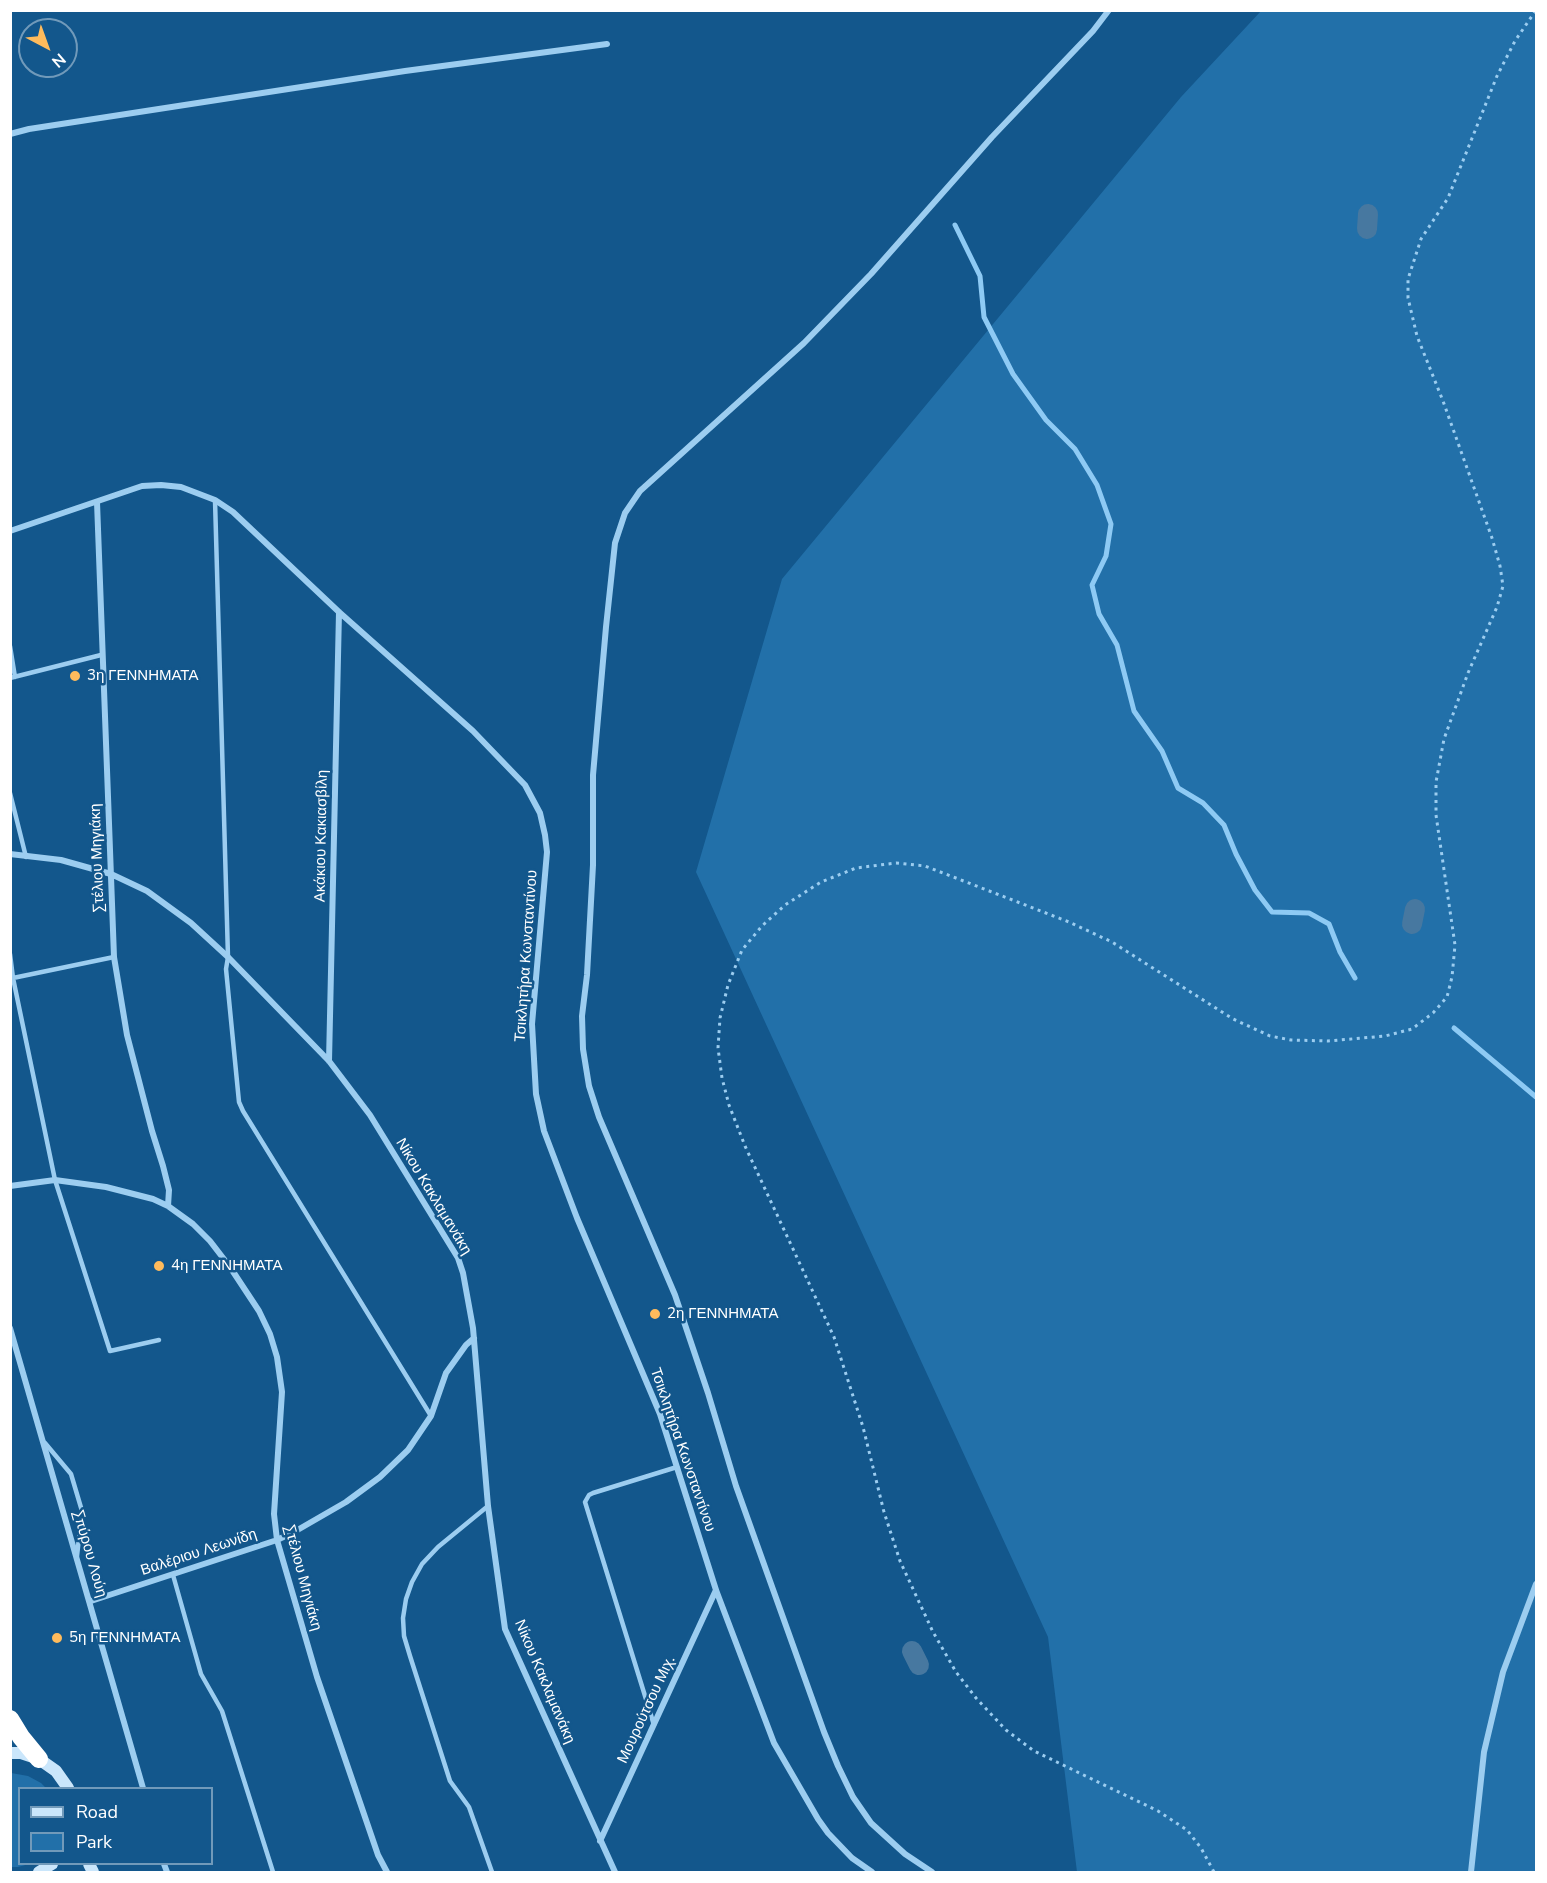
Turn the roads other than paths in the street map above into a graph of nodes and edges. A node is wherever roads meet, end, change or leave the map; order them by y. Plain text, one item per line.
1 (1109, 10) edge
2 (607, 44) dead end
3 (10, 134) edge
4 (215, 500) junction
5 (97, 502) junction
6 (10, 531) edge
7 (339, 612) junction
8 (10, 646) edge
9 (101, 655) junction
10 (13, 678) edge
11 (10, 793) edge
12 (10, 854) edge
13 (26, 857) junction
14 (111, 874) junction
15 (10, 954) edge
16 (114, 957) junction
17 (228, 957) junction
18 (11, 965) edge
19 (13, 978) junction
20 (329, 1061) junction
21 (55, 1180) junction
22 (10, 1186) edge
23 (168, 1206) junction
24 (10, 1328) edge
25 (474, 1338) junction
26 (159, 1340) dead end
27 (431, 1416) junction
28 (45, 1443) junction
29 (677, 1467) junction
30 (488, 1506) junction
31 (277, 1540) junction
32 (77, 1556) junction
33 (173, 1575) junction
34 (1536, 1584) edge
35 (716, 1590) junction
36 (91, 1601) junction
37 (10, 1719) edge
38 (654, 1725) junction
39 (10, 1753) edge
40 (39, 1759) junction
41 (67, 1787) edge
42 (143, 1787) edge
43 (600, 1841) junction
44 (863, 1870) edge
45 (273, 1872) edge
46 (387, 1872) edge
47 (492, 1872) edge
48 (615, 1872) edge
49 (872, 1872) edge
50 (933, 1872) edge
51 (1471, 1872) edge

1 - 50 street
2 - 3 street
4 - 5 street, Τσικλητήρα Κωνσταντίνου
4 - 7 street, Τσικλητήρα Κωνσταντίνου
4 - 17 lane
5 - 6 street, Τσικλητήρα Κωνσταντίνου
5 - 9 street, Στέλιου Μηγιάκη
7 - 20 street, Ακάκιου Κακιασβίλη
7 - 29 street, Τσικλητήρα Κωνσταντίνου
8 - 10 lane
9 - 10 lane
9 - 14 street, Στέλιου Μηγιάκη
11 - 13 lane
12 - 13 street, Νίκου Κακλαμανάκη
13 - 14 street, Νίκου Κακλαμανάκη
14 - 16 street, Στέλιου Μηγιάκη
14 - 17 street, Νίκου Κακλαμανάκη
15 - 18 lane
16 - 19 lane
16 - 23 street, Στέλιου Μηγιάκη
17 - 20 street, Νίκου Κακλαμανάκη
17 - 27 lane
18 - 19 lane
19 - 21 lane
20 - 25 street, Νίκου Κακλαμανάκη
21 - 22 street, Στέλιου Μηγιάκη
21 - 23 street, Στέλιου Μηγιάκη
21 - 26 lane
23 - 31 street, Στέλιου Μηγιάκη
24 - 28 street, Σπύρου Λούη
25 - 27 street, Βαλέριου Λεωνίδη
25 - 30 street, Νίκου Κακλαμανάκη
27 - 31 street, Βαλέριου Λεωνίδη
28 - 32 street, Σπύρου Λούη
28 - 32 lane
29 - 35 street, Τσικλητήρα Κωνσταντίνου
29 - 38 lane
30 - 43 street, Νίκου Κακλαμανάκη
30 - 47 lane
31 - 33 street, Βαλέριου Λεωνίδη
31 - 46 street, Στέλιου Μηγιάκη
32 - 36 street, Σπύρου Λούη
33 - 36 street, Βαλέριου Λεωνίδη
33 - 45 lane
34 - 51 street
35 - 38 street, Μουρούτσου Μιχ.
35 - 44 street, Τσικλητήρα Κωνσταντίνου
36 - 42 street, Σπύρου Λούη
37 - 40 highway
38 - 43 street, Μουρούτσου Μιχ.
39 - 40 main road
40 - 41 main road
43 - 48 street, Νίκου Κακλαμανάκη
44 - 49 street, Τσικλητήρα Κωνσταντίνου

